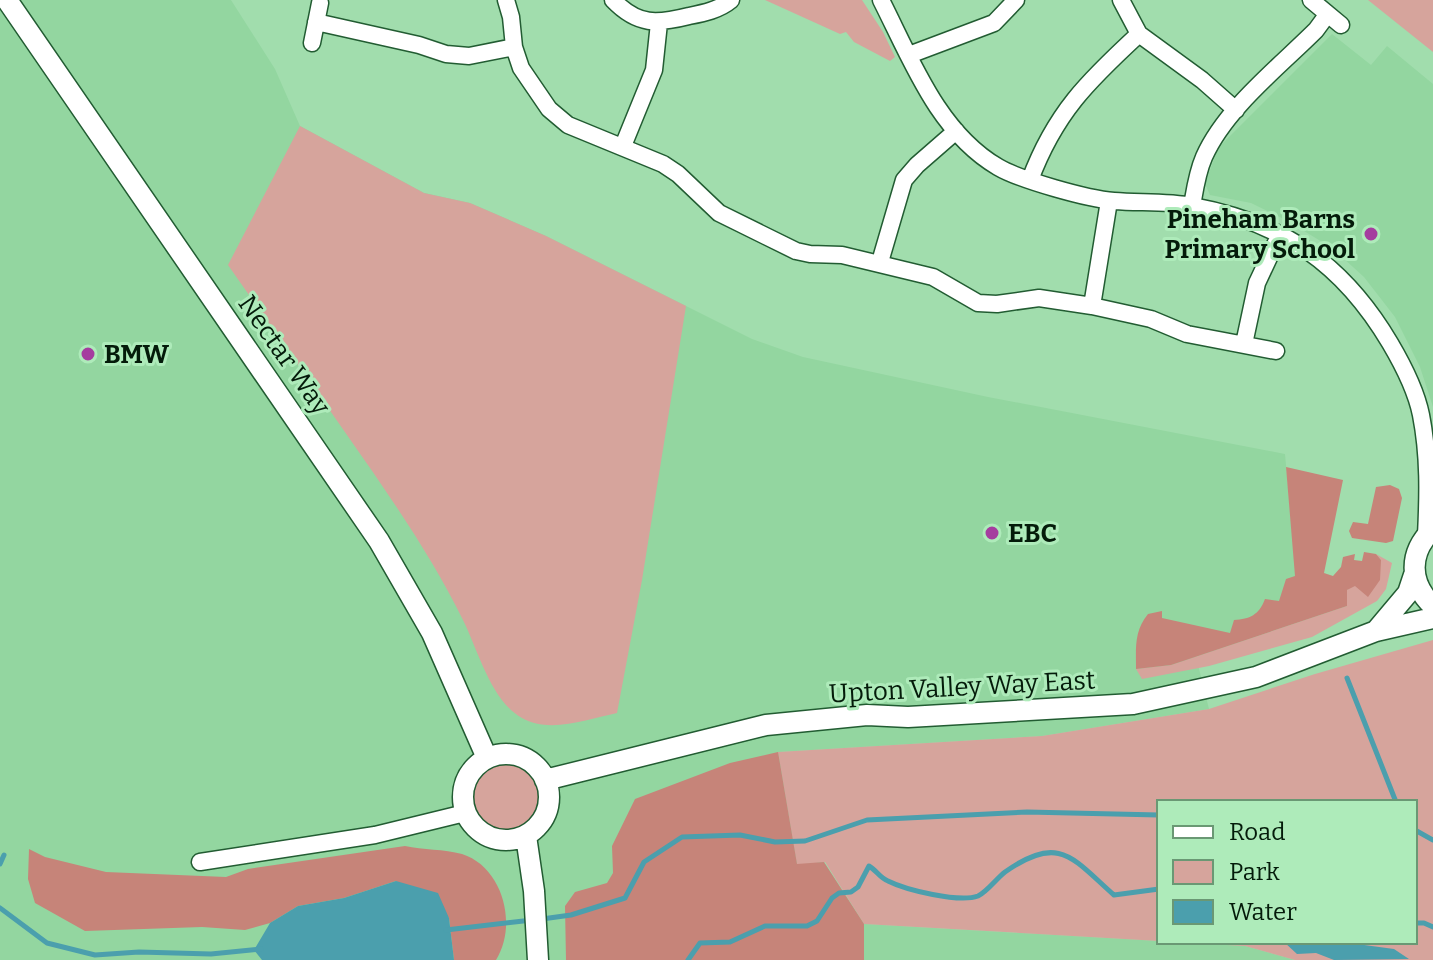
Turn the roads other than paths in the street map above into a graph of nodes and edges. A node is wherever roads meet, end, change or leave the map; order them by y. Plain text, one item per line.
1 (7, 0) edge
2 (506, 0) edge
3 (613, 0) edge
4 (731, 0) edge
5 (881, 0) edge
6 (1016, 0) edge
7 (1121, 0) edge
8 (1311, 0) edge
9 (320, 3) dead end
10 (316, 22) junction
11 (659, 23) junction
12 (1139, 34) junction
13 (312, 43) dead end
14 (514, 47) junction
15 (909, 55) junction
16 (1236, 110) junction
17 (956, 131) junction
18 (623, 146) junction
19 (1030, 180) junction
20 (1109, 201) junction
21 (1192, 206) junction
22 (1280, 234) junction
23 (880, 262) junction
24 (1092, 306) junction
25 (1244, 344) junction
26 (1276, 351) dead end
27 (1431, 472) edge
28 (1429, 533) edge
29 (1414, 575) junction
30 (1433, 606) edge
31 (1433, 618) edge
32 (1376, 631) junction
33 (487, 758) junction
34 (545, 780) junction
35 (465, 813) junction
36 (526, 836) junction
37 (200, 862) dead end
38 (538, 960) edge

1 - 33 street, Nectar Way
2 - 14 street
3 - 11 street
4 - 11 street
5 - 15 street
6 - 15 street
7 - 12 street
8 - 16 street
9 - 10 street
10 - 13 street
10 - 14 street
11 - 18 street
12 - 16 street
12 - 19 street
14 - 18 street
15 - 17 street
16 - 21 street
17 - 19 street
17 - 23 street
18 - 23 street
19 - 20 street
20 - 21 street
20 - 24 street
21 - 22 street
22 - 25 street
22 - 27 street
23 - 24 street
24 - 25 street
25 - 26 street
27 - 28 street
28 - 29 street, Upton Valley Way East
29 - 30 street
29 - 32 street, Upton Valley Way East
31 - 32 street, Upton Valley Way East
32 - 34 street, Upton Valley Way East
33 - 34 street
33 - 35 street
34 - 36 street
35 - 36 street
35 - 37 street
36 - 38 street

